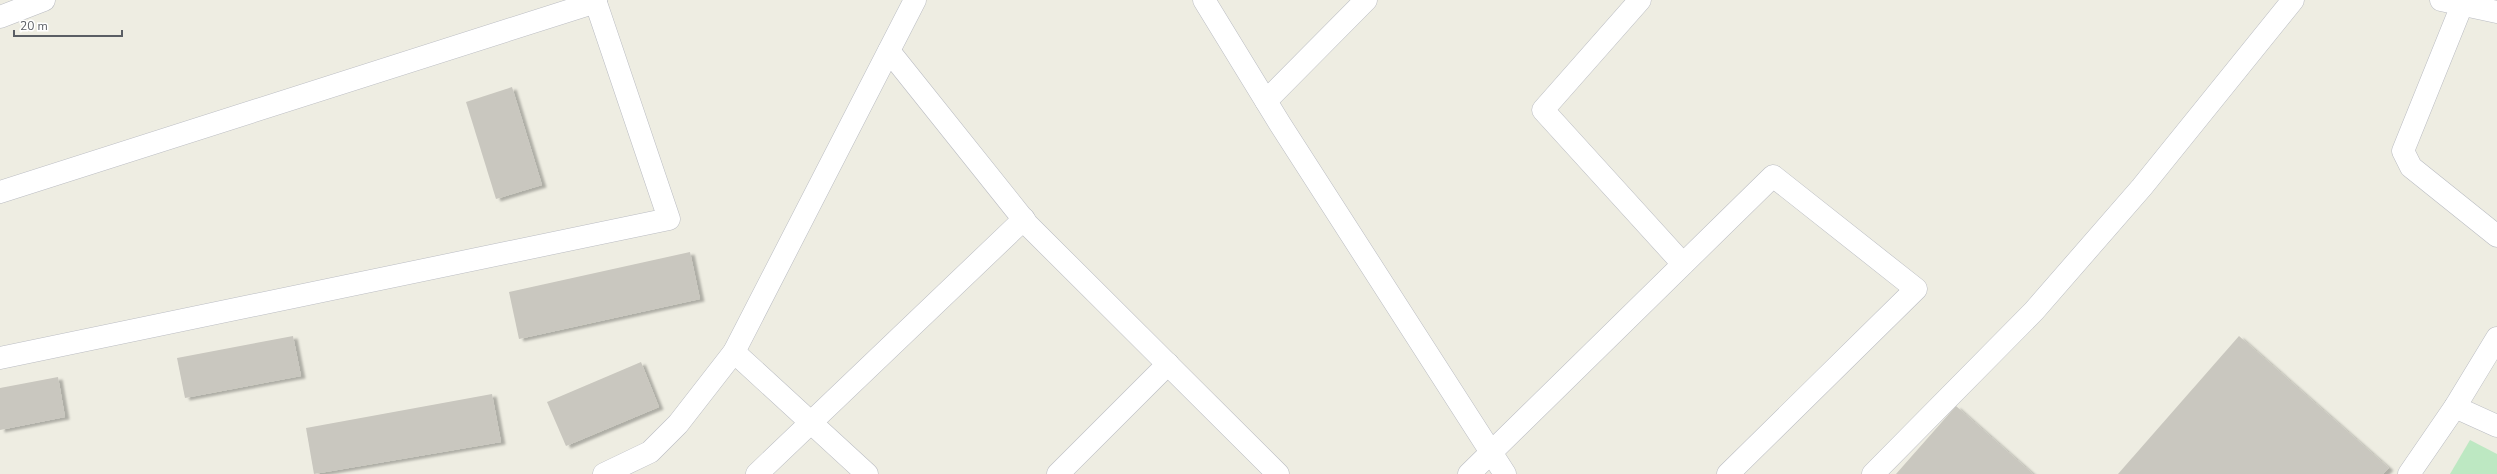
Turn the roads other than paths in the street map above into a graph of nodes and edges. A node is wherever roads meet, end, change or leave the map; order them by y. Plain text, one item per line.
1 (44, 0) edge
2 (915, 0) edge
3 (1204, 0) edge
4 (1366, 0) edge
5 (1640, 0) edge
6 (2293, 0) edge
7 (2441, 0) edge
8 (596, 1) edge
9 (2462, 5) junction
10 (2497, 12) edge
11 (0, 17) edge
12 (889, 51) junction
13 (1266, 101) junction
14 (0, 192) edge
15 (1024, 219) junction
16 (2497, 236) edge
17 (1683, 264) junction
18 (2497, 338) edge
19 (734, 352) junction
20 (0, 358) edge
21 (1168, 364) junction
22 (2455, 407) junction
23 (810, 423) junction
24 (2497, 426) edge
25 (1491, 453) junction
26 (1063, 472) edge
27 (604, 474) edge
28 (757, 474) edge
29 (866, 474) edge
30 (1278, 474) edge
31 (1469, 474) edge
32 (1505, 474) edge
33 (1728, 474) edge
34 (1873, 474) edge
35 (2409, 474) edge

1 - 11 street
2 - 12 street
3 - 13 street
4 - 13 street
5 - 17 street
6 - 34 street
7 - 9 street
8 - 14 street
8 - 20 street
9 - 10 street
9 - 16 street
12 - 15 street
12 - 19 street
13 - 25 street
15 - 21 street
15 - 23 street
17 - 25 street
17 - 33 street
18 - 22 street
19 - 23 street
19 - 27 street
21 - 26 street
21 - 30 street
22 - 24 street
22 - 35 street
23 - 28 street
23 - 29 street
25 - 31 street
25 - 32 street

